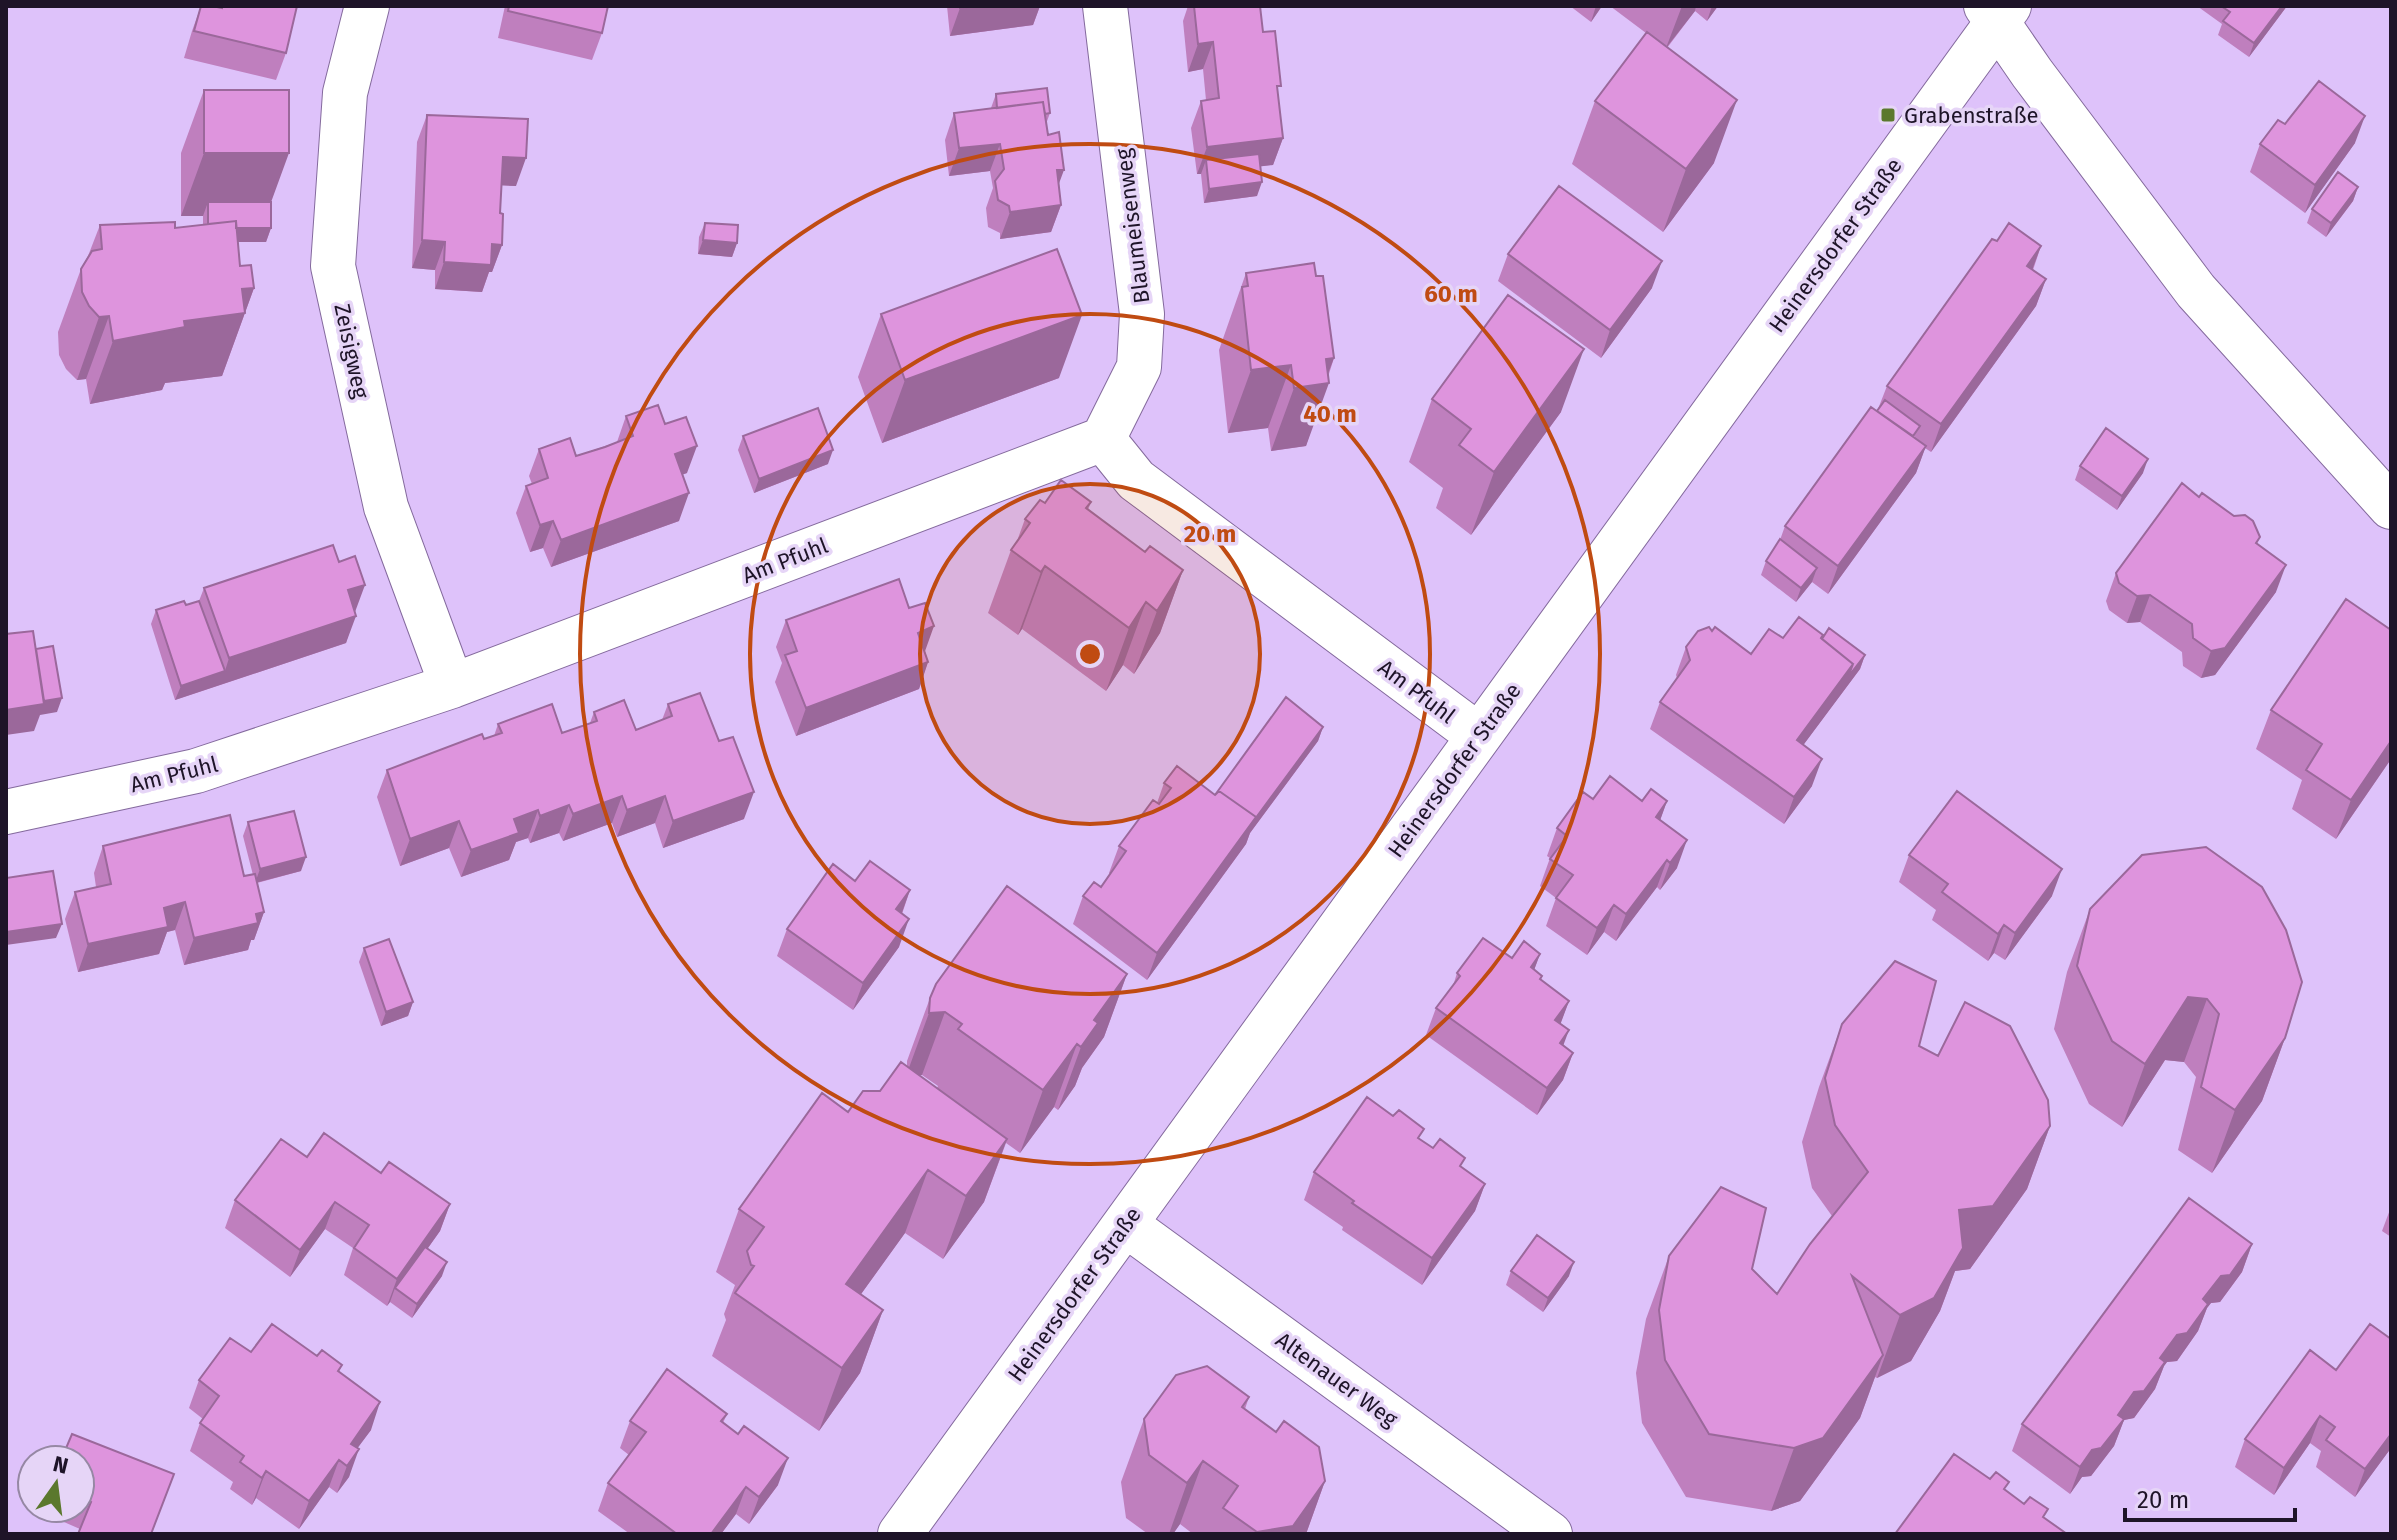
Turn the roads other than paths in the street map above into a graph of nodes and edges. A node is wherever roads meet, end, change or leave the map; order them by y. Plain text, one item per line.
1 (367, 6) edge
2 (1105, 6) edge
3 (1997, 12) edge
4 (1103, 439) junction
5 (2391, 507) edge
6 (452, 686) junction
7 (1479, 736) junction
8 (6, 812) edge
9 (1125, 1224) junction
10 (900, 1534) edge
11 (1550, 1534) edge

1 - 6 street, Zeisigweg
2 - 4 street, Blaumeisenweg
3 - 5 street
3 - 7 street, Heinersdorfer Straße
4 - 6 street, Am Pfuhl
4 - 7 street, Am Pfuhl
6 - 8 street, Am Pfuhl
7 - 9 street, Heinersdorfer Straße
9 - 10 street, Heinersdorfer Straße
9 - 11 street, Altenauer Weg

